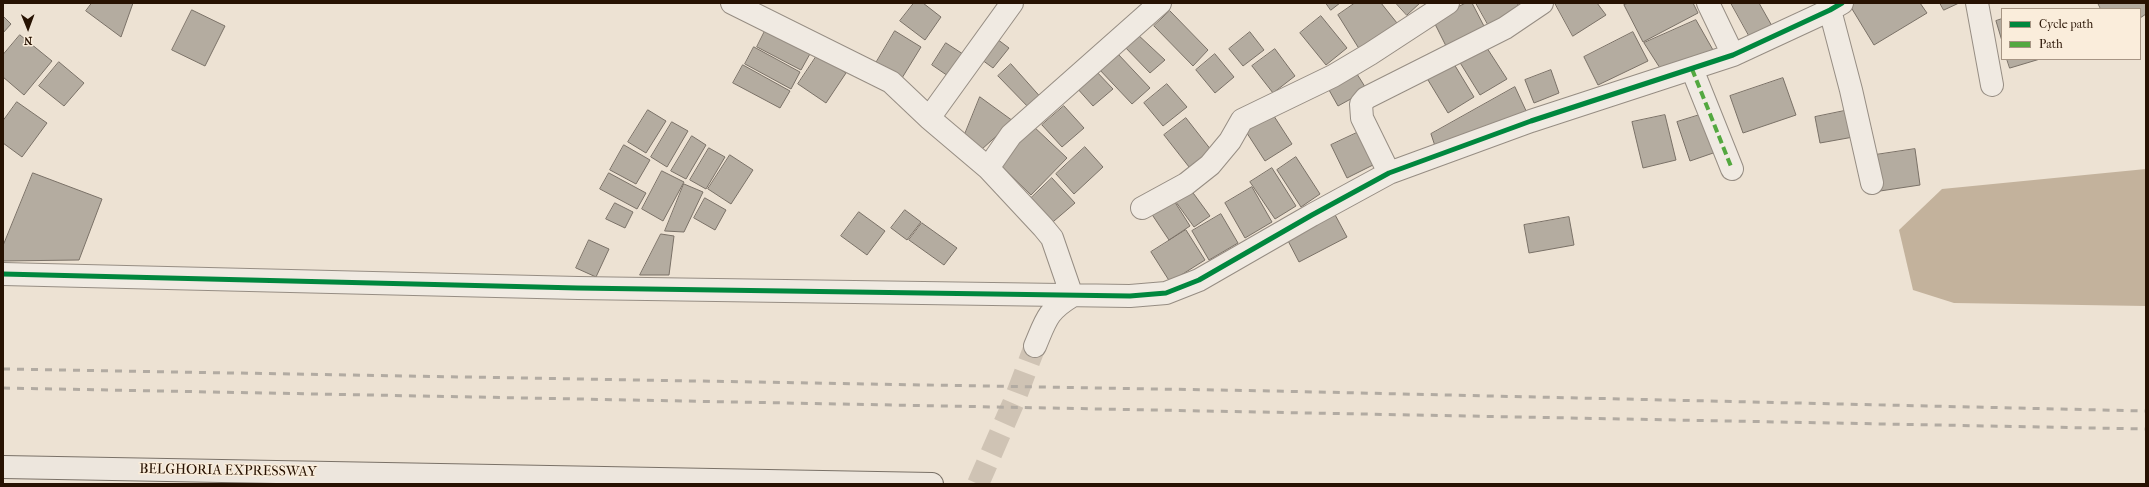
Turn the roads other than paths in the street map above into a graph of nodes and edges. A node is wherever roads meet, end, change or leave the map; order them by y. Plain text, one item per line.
1 (732, 3) edge
2 (1012, 3) edge
3 (1160, 3) edge
4 (1448, 3) edge
5 (1542, 3) edge
6 (1708, 3) edge
7 (1977, 3) edge
8 (1836, 7) edge
9 (1733, 55) junction
10 (1692, 69) junction
11 (1992, 85) dead end
12 (929, 118) junction
13 (988, 168) junction
14 (1732, 169) dead end
15 (1389, 173) junction
16 (1872, 183) dead end
17 (1142, 208) dead end
18 (3, 274) edge
19 (1072, 296) junction
20 (1035, 346) tunnel mouth
21 (3, 467) edge
22 (932, 484) edge

1 - 12 street
2 - 12 street
3 - 13 street
4 - 17 street
5 - 15 street
6 - 9 street
7 - 11 street
8 - 9 street
8 - 16 street
9 - 10 street
10 - 14 street
10 - 15 street
12 - 13 street
13 - 19 street
15 - 19 street
18 - 19 street
19 - 20 street
21 - 22 highway, BELGHORIA EXPRESSWAY

